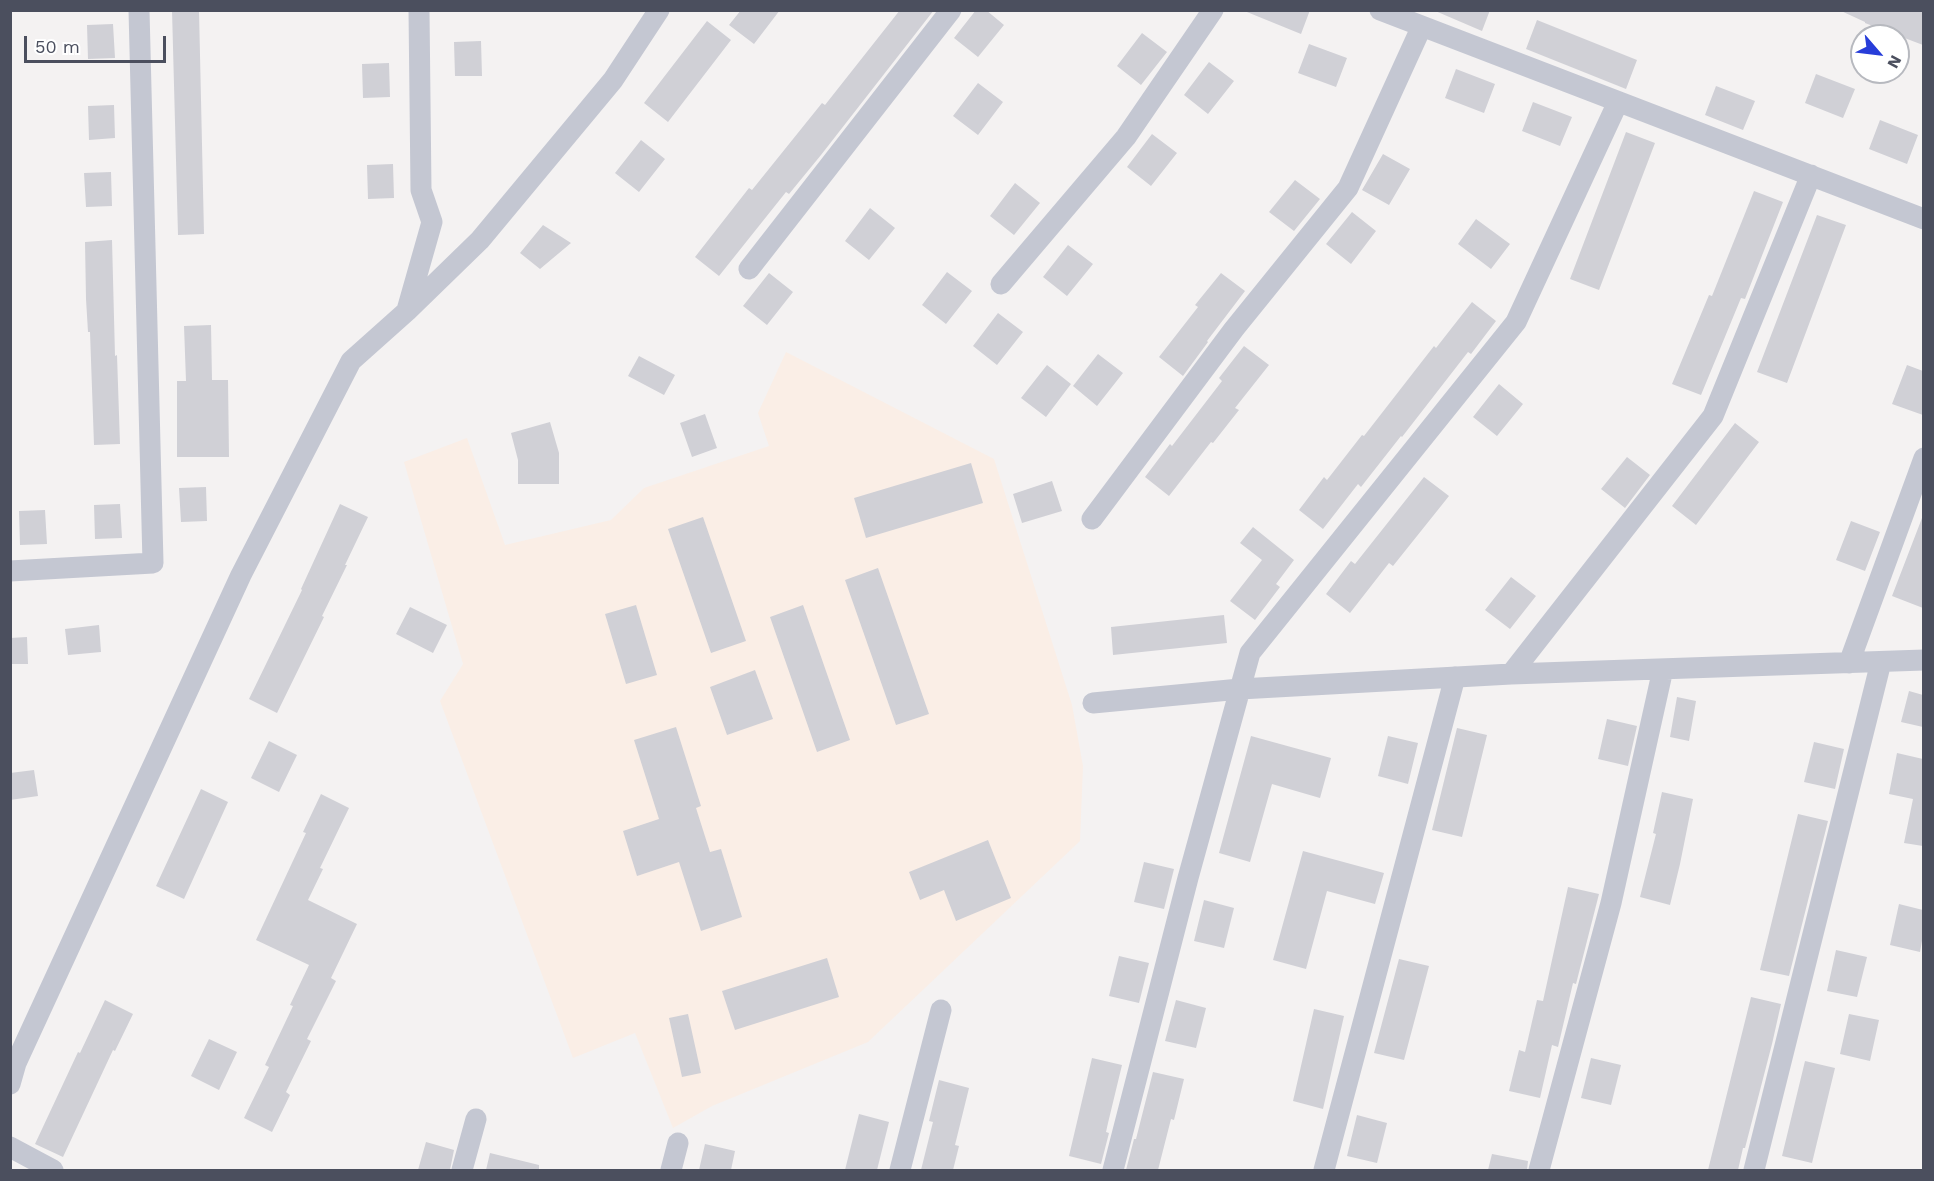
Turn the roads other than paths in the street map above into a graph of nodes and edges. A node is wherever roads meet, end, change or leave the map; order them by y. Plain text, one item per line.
1 (139, 10) edge
2 (419, 10) edge
3 (659, 10) edge
4 (951, 10) edge
5 (1213, 10) edge
6 (1380, 10) edge
7 (1421, 27) junction
8 (1618, 102) junction
9 (1811, 176) junction
10 (1923, 219) edge
11 (749, 268) dead end
12 (1001, 284) dead end
13 (407, 311) junction
14 (1923, 458) edge
15 (1092, 519) dead end
16 (10, 571) edge
17 (1923, 660) edge
18 (1881, 662) junction
19 (1849, 663) junction
20 (1664, 669) junction
21 (1511, 674) junction
22 (1455, 677) junction
23 (1240, 689) junction
24 (1093, 704) dead end
25 (941, 1010) dead end
26 (13, 1061) edge
27 (10, 1084) edge
28 (476, 1119) dead end
29 (678, 1143) dead end
30 (10, 1147) edge
31 (53, 1170) edge
32 (462, 1170) edge
33 (671, 1170) edge
34 (900, 1170) edge
35 (1113, 1170) edge
36 (1324, 1170) edge
37 (1539, 1170) edge
38 (1754, 1170) edge

1 - 16 street
2 - 13 street
3 - 13 street
4 - 11 street
5 - 12 street
6 - 7 street
7 - 8 street
7 - 15 street
8 - 9 street
8 - 23 street
9 - 10 street
9 - 21 street
13 - 26 street
14 - 19 street
17 - 18 street
18 - 19 street
18 - 38 street
19 - 20 street
20 - 21 street
20 - 37 street
21 - 22 street
22 - 23 street
22 - 36 street
23 - 24 street
23 - 35 street
25 - 34 street
26 - 27 street
28 - 32 street
29 - 33 street
30 - 31 street

